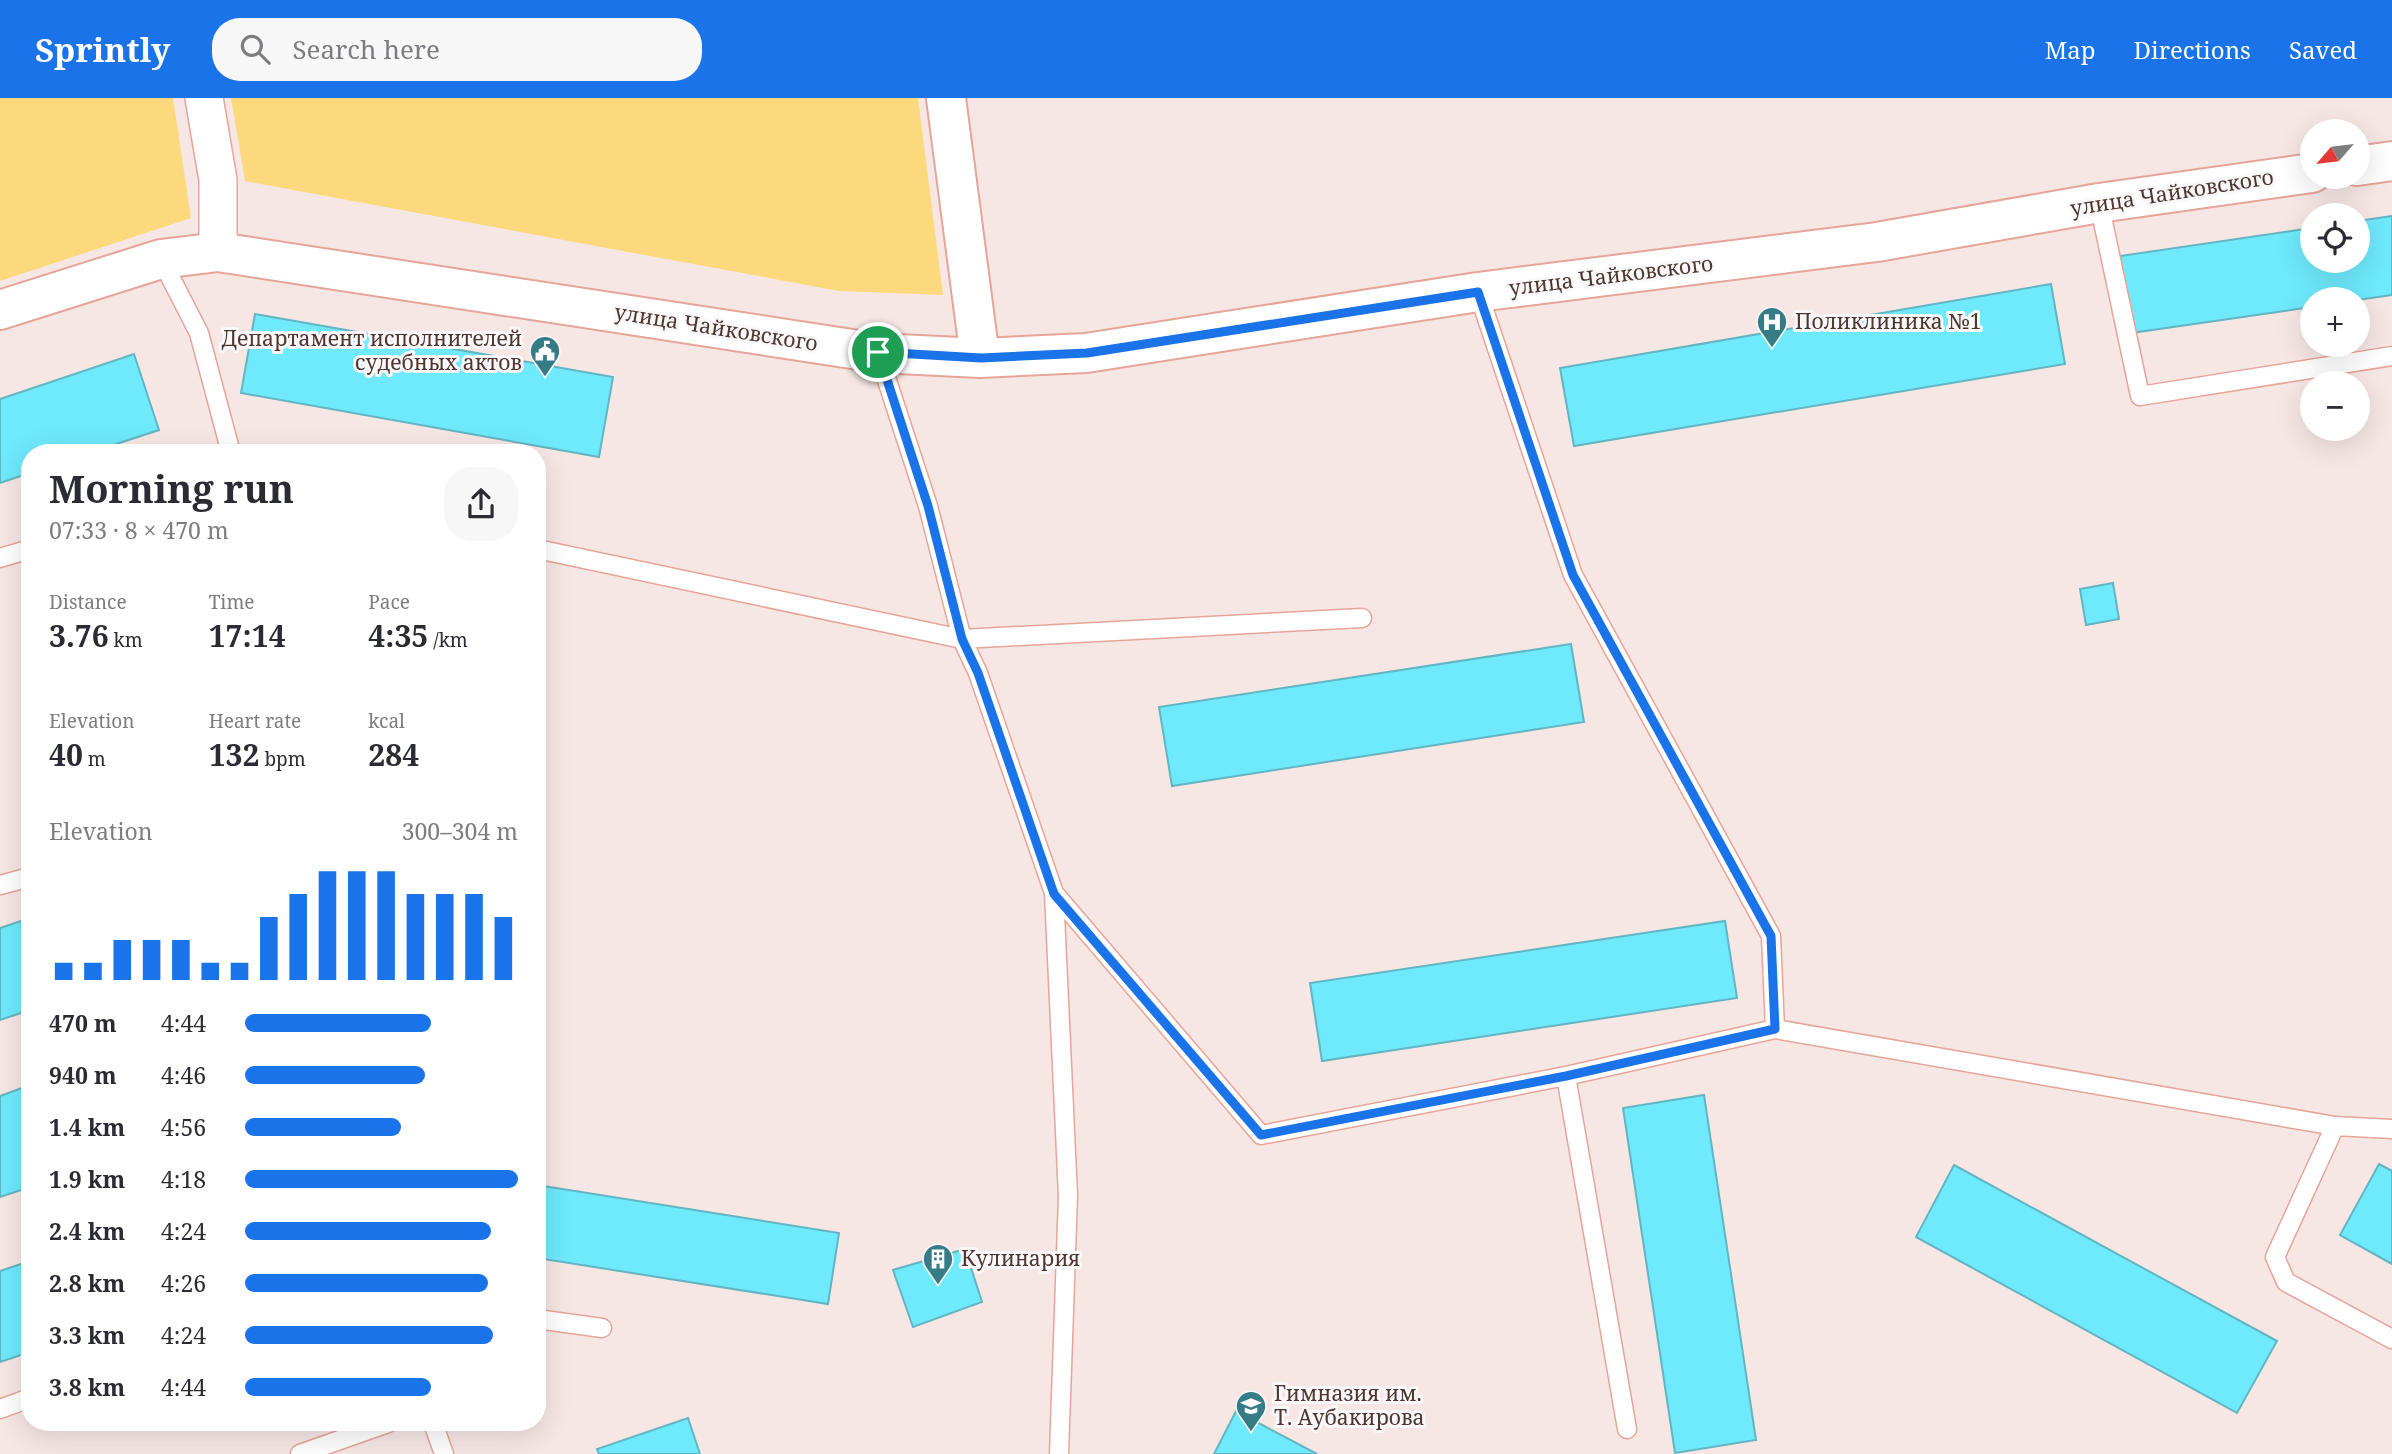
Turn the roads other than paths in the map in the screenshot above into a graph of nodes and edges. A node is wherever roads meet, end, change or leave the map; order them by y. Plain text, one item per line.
1 (204, 98) edge
2 (946, 98) edge
3 (2392, 161) edge
4 (2370, 164) edge
5 (2300, 175) edge
6 (2099, 203) junction
7 (218, 252) junction
8 (161, 259) junction
9 (1478, 292) junction
10 (0, 310) edge
11 (878, 352) junction
12 (2392, 356) edge
13 (981, 358) junction
14 (229, 444) edge
15 (546, 551) edge
16 (21, 552) edge
17 (0, 558) edge
18 (1362, 618) dead end
19 (962, 639) junction
20 (21, 880) edge
21 (0, 886) edge
22 (1054, 894) junction
23 (1775, 1029) junction
24 (1566, 1076) junction
25 (2335, 1126) junction
26 (2392, 1129) edge
27 (546, 1320) edge
28 (601, 1328) dead end
29 (2392, 1339) edge
30 (21, 1401) edge
31 (0, 1409) edge
32 (1627, 1429) dead end
33 (365, 1431) edge
34 (436, 1431) edge
35 (300, 1454) edge
36 (444, 1454) edge
37 (1059, 1454) edge

1 - 7 street
2 - 13 street
3 - 4 street
5 - 6 street, улица Чайковского
6 - 9 street, улица Чайковского
6 - 12 lane
7 - 8 street, улица Чайковского
7 - 11 street, улица Чайковского
8 - 10 street, улица Чайковского
8 - 14 lane
9 - 13 street, улица Чайковского
9 - 23 lane
11 - 13 street, улица Чайковского
11 - 19 lane
15 - 19 lane
16 - 17 lane
18 - 19 lane
19 - 22 lane
20 - 21 lane
22 - 24 lane
22 - 37 lane
23 - 24 lane
23 - 25 lane
24 - 32 lane
25 - 26 lane
25 - 29 lane
27 - 28 lane
30 - 31 lane
33 - 35 lane
34 - 36 lane

